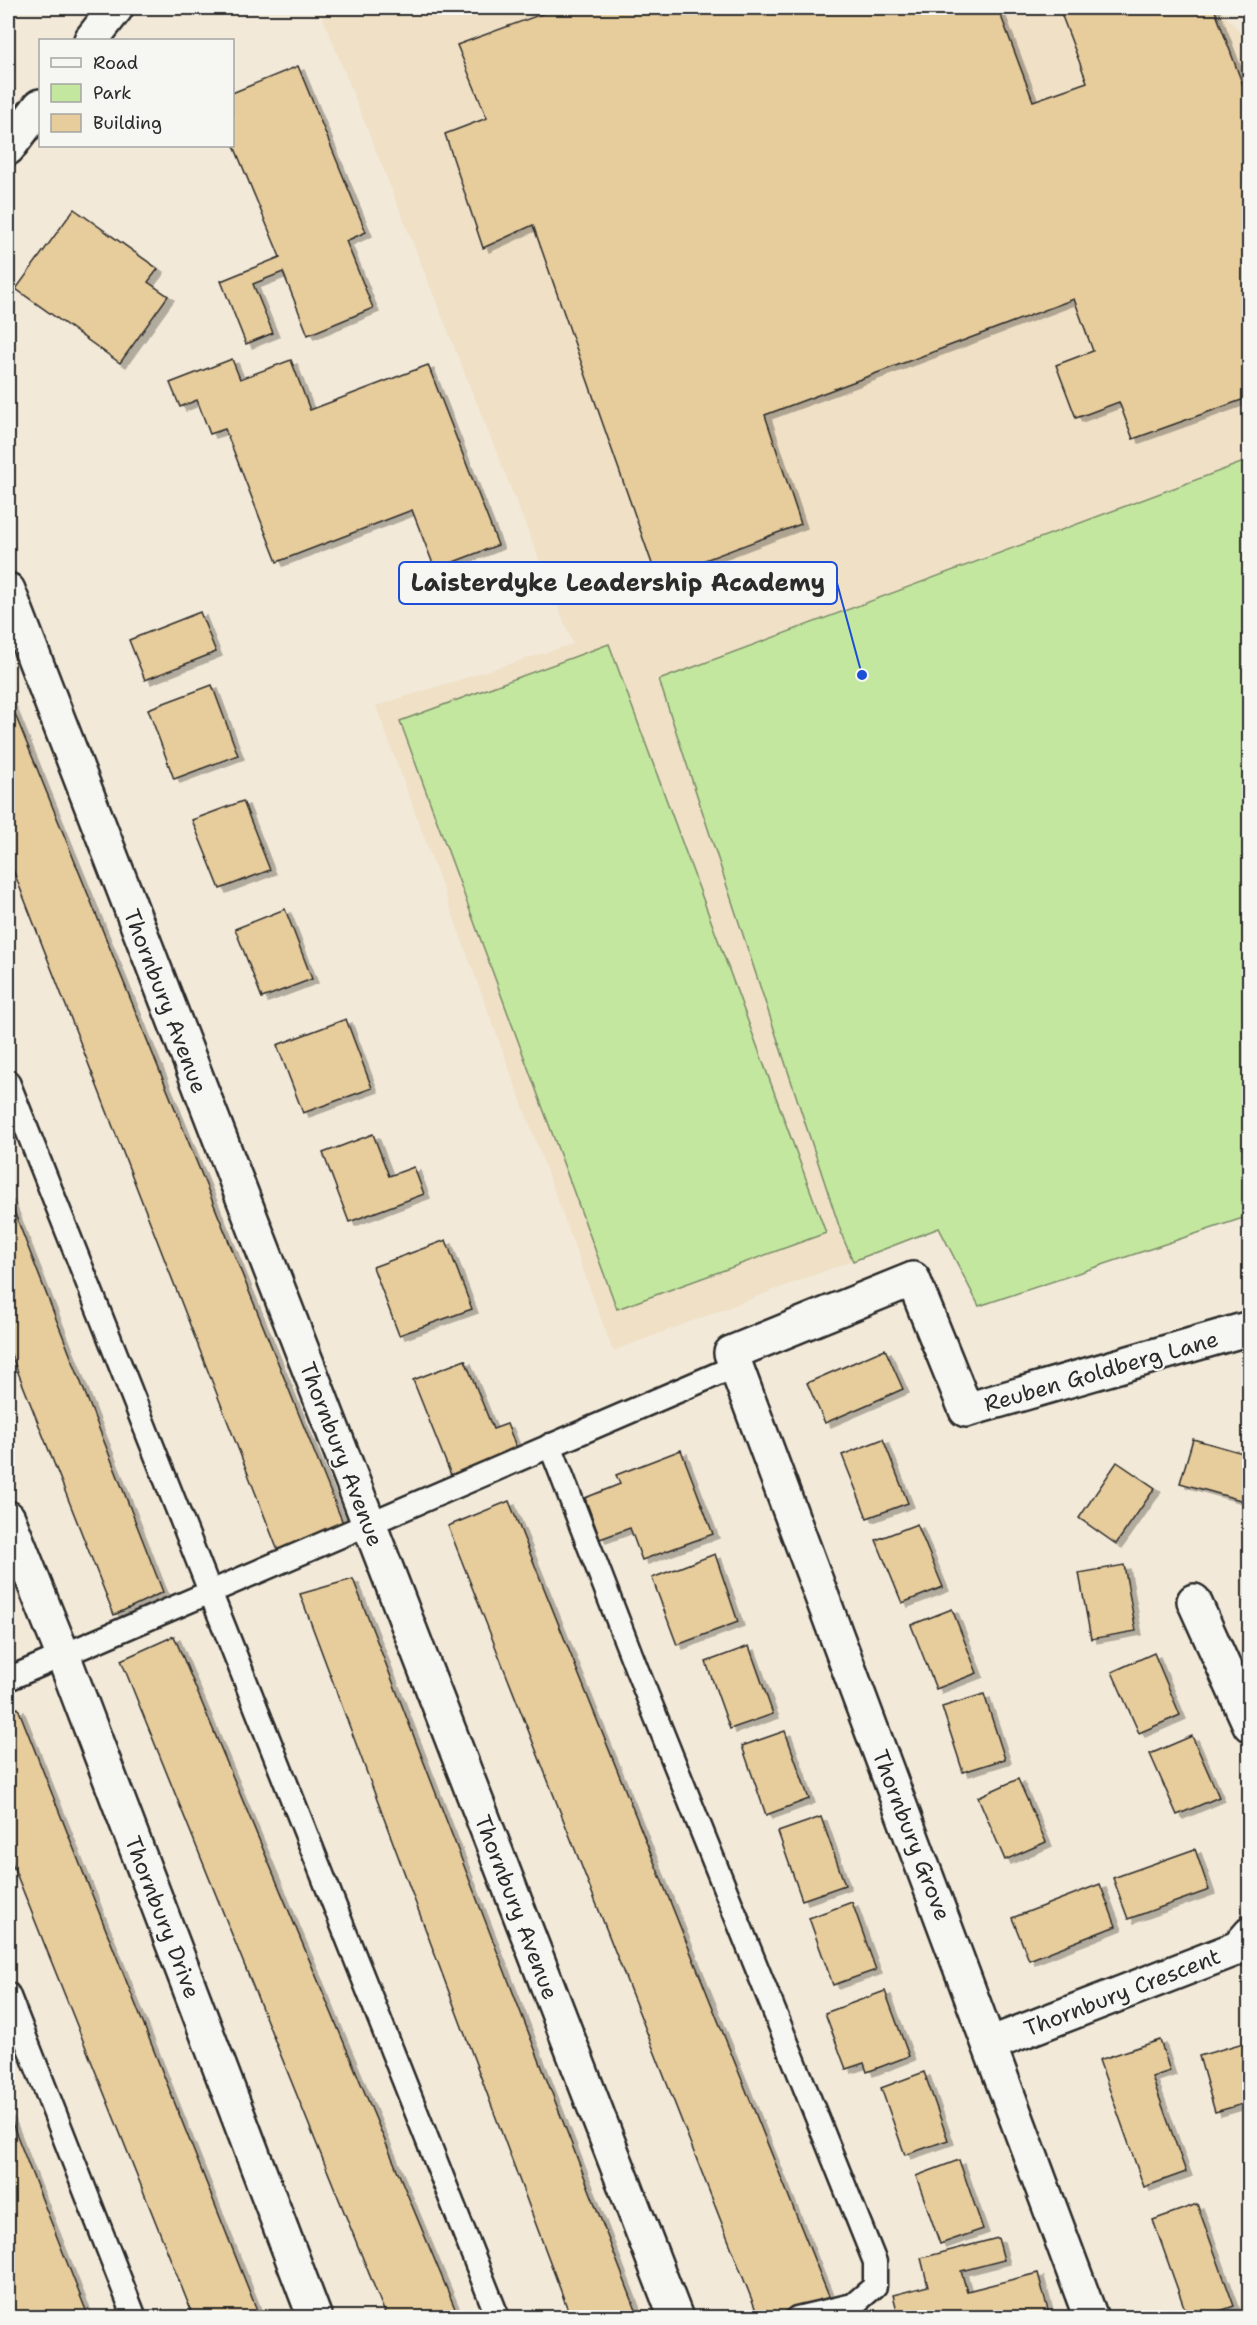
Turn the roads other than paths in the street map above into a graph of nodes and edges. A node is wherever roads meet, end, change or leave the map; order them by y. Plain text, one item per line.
1 (116, 8) edge
2 (91, 39) edge
3 (39, 107) edge
4 (8, 148) edge
5 (8, 590) edge
6 (8, 1082) edge
7 (1250, 1328) edge
8 (733, 1359) junction
9 (550, 1445) junction
10 (8, 1518) edge
11 (369, 1523) junction
12 (211, 1592) junction
13 (1194, 1601) dead end
14 (63, 1655) junction
15 (8, 1679) edge
16 (1250, 1725) edge
17 (1250, 1935) edge
18 (8, 1994) edge
19 (990, 2044) junction
20 (135, 2318) edge
21 (315, 2318) edge
22 (498, 2318) edge
23 (676, 2318) edge
24 (797, 2318) edge
25 (1091, 2318) edge

1 - 2 main road
3 - 4 main road
5 - 11 main road, Thornbury Avenue
6 - 12 lane
7 - 8 main road, Reuben Goldberg Lane
8 - 9 lane
8 - 19 main road, Thornbury Grove
9 - 11 lane
9 - 24 lane
10 - 14 main road, Thornbury Drive
11 - 12 lane
11 - 23 main road, Thornbury Avenue
12 - 14 lane
12 - 22 lane
13 - 16 main road
14 - 15 lane
14 - 21 main road, Thornbury Drive
17 - 19 main road, Thornbury Crescent
18 - 20 lane
19 - 25 main road, Thornbury Grove

